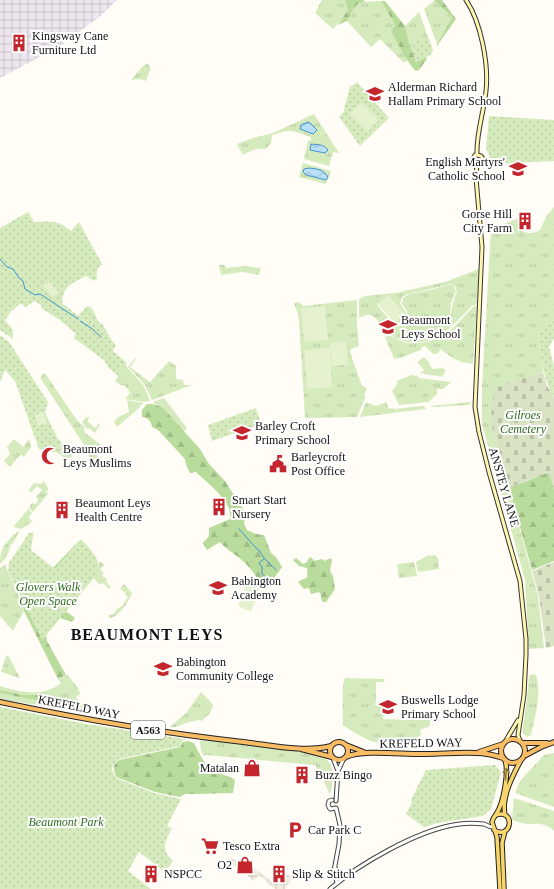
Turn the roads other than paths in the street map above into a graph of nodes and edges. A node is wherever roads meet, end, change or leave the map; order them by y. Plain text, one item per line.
1 (466, 0) edge
2 (477, 155) junction
3 (478, 164) junction
4 (0, 702) edge
5 (520, 717) junction
6 (521, 742) junction
7 (554, 742) edge
8 (504, 743) junction
9 (346, 744) junction
10 (331, 746) junction
11 (298, 748) junction
12 (475, 752) junction
13 (368, 754) junction
14 (333, 758) junction
15 (345, 758) junction
16 (522, 758) junction
17 (504, 759) junction
18 (338, 771) junction
19 (334, 800) junction
20 (336, 808) junction
21 (496, 815) junction
22 (505, 815) junction
23 (492, 821) junction
24 (485, 824) junction
25 (493, 828) junction
26 (505, 831) junction
27 (334, 867) junction
28 (347, 876) junction
29 (337, 883) junction
30 (330, 889) edge
31 (500, 889) edge
32 (504, 889) edge

1 - 2 main road, ANSTEY LANE
2 - 3 main road, ANSTEY LANE
2 - 3 main road, ANSTEY LANE
3 - 5 main road, ANSTEY LANE
4 - 11 highway, KREFELD WAY / A563
5 - 6 main road, ANSTEY LANE
5 - 8 main road, ANSTEY LANE
6 - 7 highway
6 - 8 highway
6 - 16 highway
7 - 16 highway
8 - 12 highway, KREFELD WAY
8 - 17 highway
9 - 10 highway
9 - 13 highway, KREFELD WAY
9 - 15 highway
10 - 11 highway, KREFELD WAY / A563
10 - 14 highway
11 - 14 highway, KREFELD WAY / A563
12 - 13 highway, KREFELD WAY
12 - 17 highway, KREFELD WAY
13 - 15 highway, KREFELD WAY
14 - 15 highway
14 - 18 street
15 - 18 street
16 - 17 highway
16 - 22 main road
21 -> 17 main road
18 - 19 street
19 - 20 street
19 - 20 street
20 - 27 street
21 - 22 main road
21 - 23 main road
22 - 26 main road
23 - 24 street
23 - 25 main road
24 - 25 street
24 - 28 street
25 - 26 main road
25 - 31 main road
26 - 32 main road
27 - 28 street
27 - 29 street
28 - 29 street
29 - 30 street

